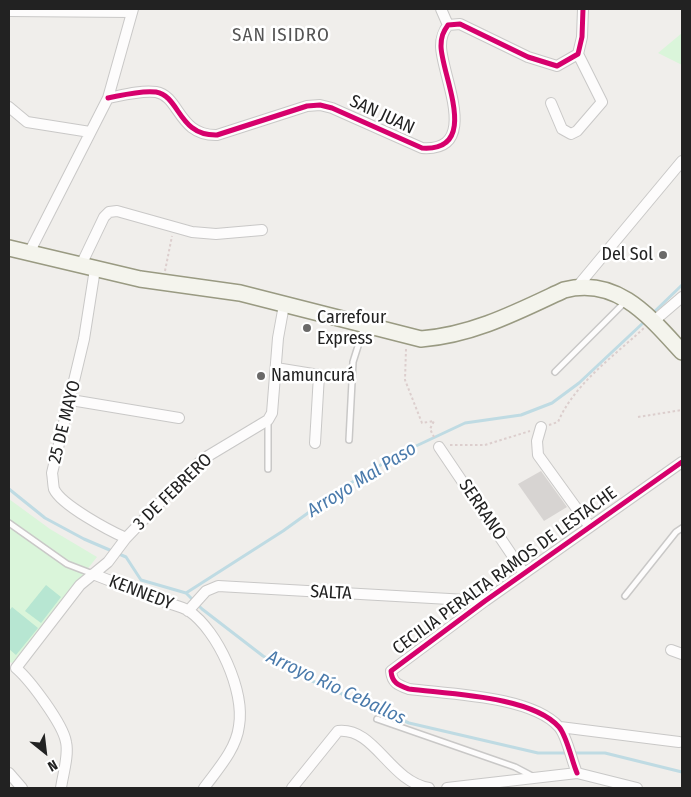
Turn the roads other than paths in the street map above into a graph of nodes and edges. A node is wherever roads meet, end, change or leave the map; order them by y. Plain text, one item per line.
1 (441, 9) edge
2 (582, 9) edge
3 (132, 10) edge
4 (9, 11) edge
5 (448, 25) junction
6 (578, 54) junction
7 (108, 98) junction
8 (551, 103) dead end
9 (9, 107) edge
10 (90, 132) junction
11 (682, 161) edge
12 (262, 230) dead end
13 (9, 248) edge
14 (29, 253) junction
15 (88, 267) junction
16 (576, 287) junction
17 (682, 297) edge
18 (628, 300) junction
19 (284, 305) junction
20 (654, 321) junction
21 (364, 326) junction
22 (682, 352) edge
23 (276, 368) junction
24 (555, 372) dead end
25 (71, 400) junction
26 (179, 418) dead end
27 (268, 420) junction
28 (541, 427) road end
29 (349, 440) dead end
30 (315, 443) dead end
31 (439, 445) road end
32 (682, 462) edge
33 (268, 469) dead end
34 (9, 523) edge
35 (590, 527) junction
36 (682, 528) edge
37 (124, 540) junction
38 (524, 573) junction
39 (93, 574) junction
40 (625, 596) dead end
41 (484, 601) junction
42 (192, 608) junction
43 (671, 650) dead end
44 (682, 654) edge
45 (13, 668) edge
46 (377, 719) dead end
47 (560, 728) junction
48 (679, 742) dead end
49 (9, 773) edge
50 (577, 774) junction
51 (534, 777) junction
52 (22, 788) edge
53 (61, 788) edge
54 (204, 788) edge
55 (292, 788) edge
56 (430, 788) edge
57 (447, 788) edge
58 (637, 788) edge

1 - 5 street
2 - 6 street
3 - 4 street
3 - 7 street
5 - 6 street
5 - 7 street, SAN JUAN
6 - 8 street
7 - 10 street
9 - 10 street
10 - 14 street
11 - 16 street
12 - 15 street, 25 DE MAYO
13 - 14 main road
14 - 15 main road
15 - 19 main road
15 - 25 street, 25 DE MAYO
16 - 18 main road
16 - 21 main road
17 - 20 street
18 - 20 main road
18 - 24 lane
19 - 21 main road
19 - 23 street
20 - 22 main road
21 - 29 lane
23 - 27 street
23 - 30 street
25 - 26 street
25 - 37 street, 25 DE MAYO
27 - 33 lane
27 - 37 street, 3 DE FEBRERO
28 - 35 street
31 - 38 street, SERRANO
32 - 35 street, CECILIA PERALTA RAMOS DE LESTACHE
34 - 39 lane
35 - 38 street, CECILIA PERALTA RAMOS DE LESTACHE
36 - 40 lane
37 - 39 street, 3 DE FEBRERO
38 - 41 street, CECILIA PERALTA RAMOS DE LESTACHE
39 - 42 street, KENNEDY
39 - 45 street, 3 DE FEBRERO
41 - 42 street, SALTA
41 - 47 street, CECILIA PERALTA RAMOS DE LESTACHE
42 - 54 street
43 - 44 street
45 - 53 street
46 - 51 lane
47 - 48 street
47 - 50 street
49 - 52 street
50 - 51 street
50 - 58 street
51 - 57 street
55 - 56 street

